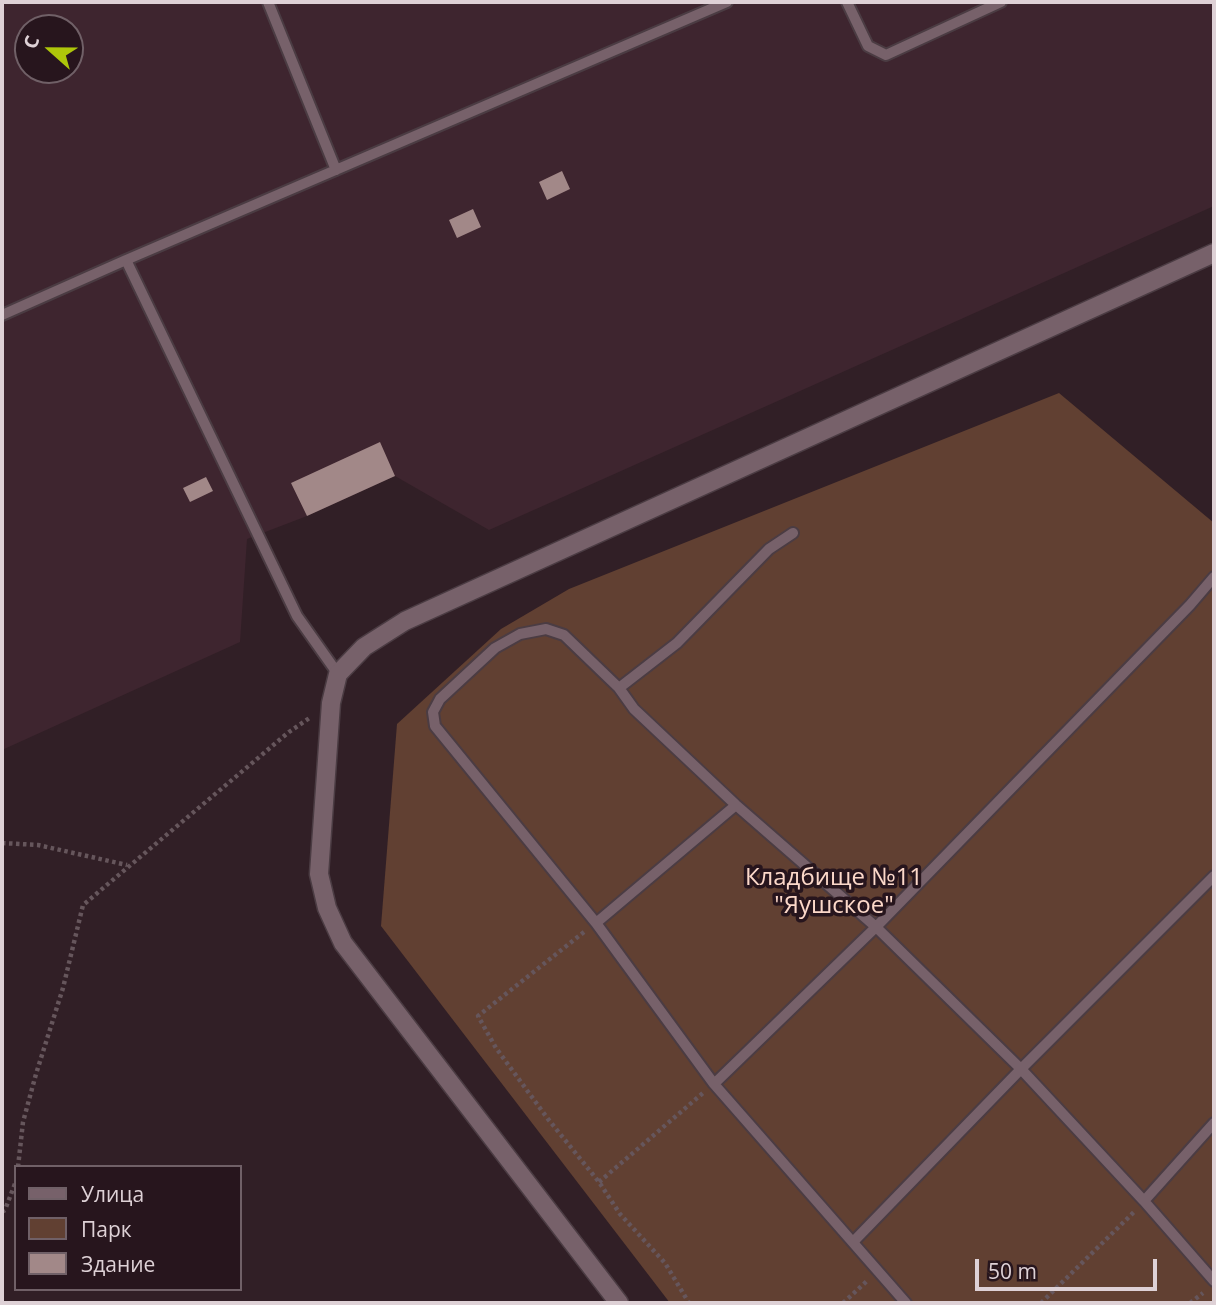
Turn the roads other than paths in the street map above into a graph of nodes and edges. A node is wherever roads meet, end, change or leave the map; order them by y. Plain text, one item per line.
1 (268, 2) edge
2 (727, 2) edge
3 (847, 2) edge
4 (1001, 2) edge
5 (336, 170) junction
6 (1214, 253) edge
7 (126, 260) junction
8 (2, 315) edge
9 (793, 533) dead end
10 (1214, 577) edge
11 (338, 674) junction
12 (619, 688) junction
13 (736, 805) junction
14 (1214, 876) edge
15 (596, 923) junction
16 (876, 927) junction
17 (1021, 1069) junction
18 (714, 1084) junction
19 (1214, 1123) edge
20 (1144, 1201) junction
21 (854, 1241) junction
22 (1214, 1281) edge
23 (619, 1303) edge
24 (906, 1303) edge

1 - 5 lane
2 - 5 lane
3 - 4 lane
5 - 7 lane
6 - 11 street
7 - 8 lane
7 - 11 lane
9 - 12 lane
10 - 16 lane
11 - 23 street
12 - 13 lane
12 - 15 lane
13 - 15 lane
13 - 16 lane
14 - 17 lane
15 - 18 lane
16 - 17 lane
16 - 18 lane
17 - 20 lane
17 - 21 lane
18 - 21 lane
19 - 20 lane
20 - 22 lane
21 - 24 lane

